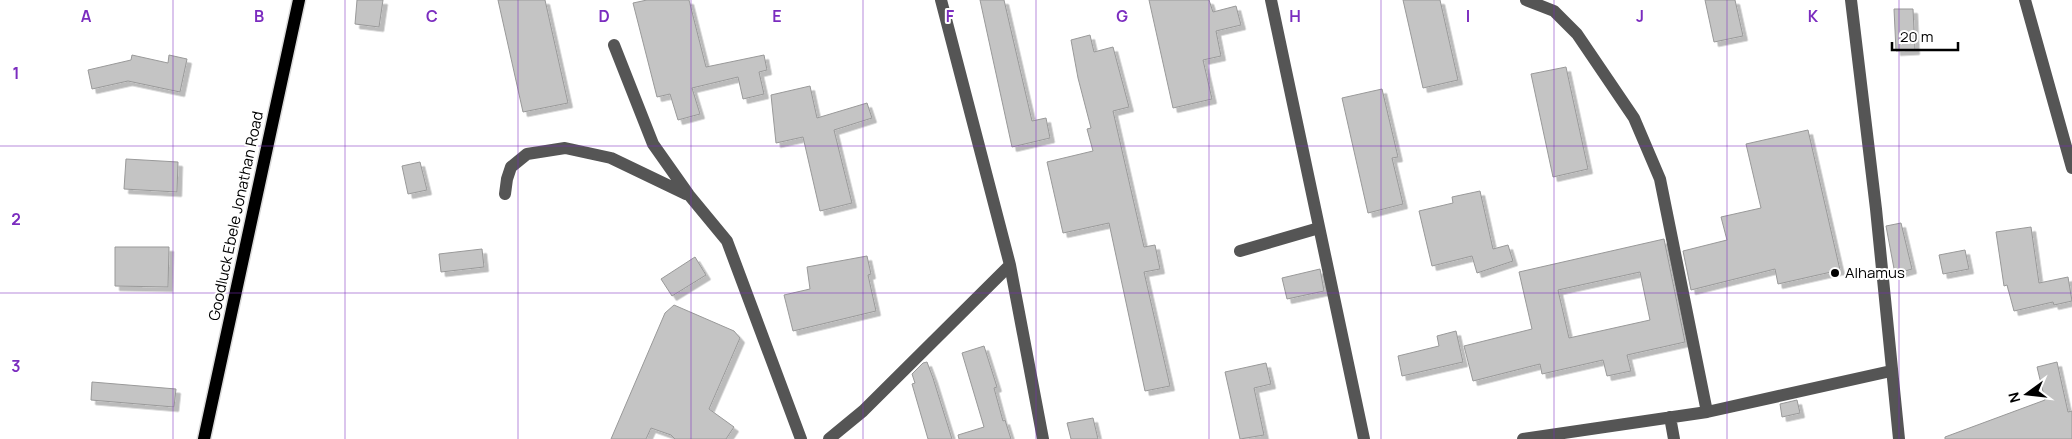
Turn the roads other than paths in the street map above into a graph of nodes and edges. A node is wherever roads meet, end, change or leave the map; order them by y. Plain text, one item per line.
1 (298, 0) edge
2 (941, 0) edge
3 (1271, 0) edge
4 (1526, 0) edge
5 (1851, 0) edge
6 (2025, 0) edge
7 (614, 45) dead end
8 (2072, 168) edge
9 (506, 194) dead end
10 (688, 195) junction
11 (1319, 228) junction
12 (1240, 251) dead end
13 (1010, 265) junction
14 (1891, 371) junction
15 (1707, 412) junction
16 (1670, 417) junction
17 (204, 439) edge
18 (801, 439) edge
19 (829, 439) edge
20 (1043, 439) edge
21 (1364, 439) edge
22 (1523, 439) edge
23 (1674, 439) edge
24 (1899, 439) edge

1 - 17 main road, Goodluck Ebele Jonathan Road
2 - 13 street
3 - 11 street
4 - 15 street
5 - 14 street
6 - 8 street
7 - 10 street
9 - 10 street
10 - 18 street
11 - 12 street
11 - 21 street
13 - 19 street
13 - 20 street
14 - 15 street
14 - 24 street
15 - 16 street
16 - 22 street
16 - 23 street

